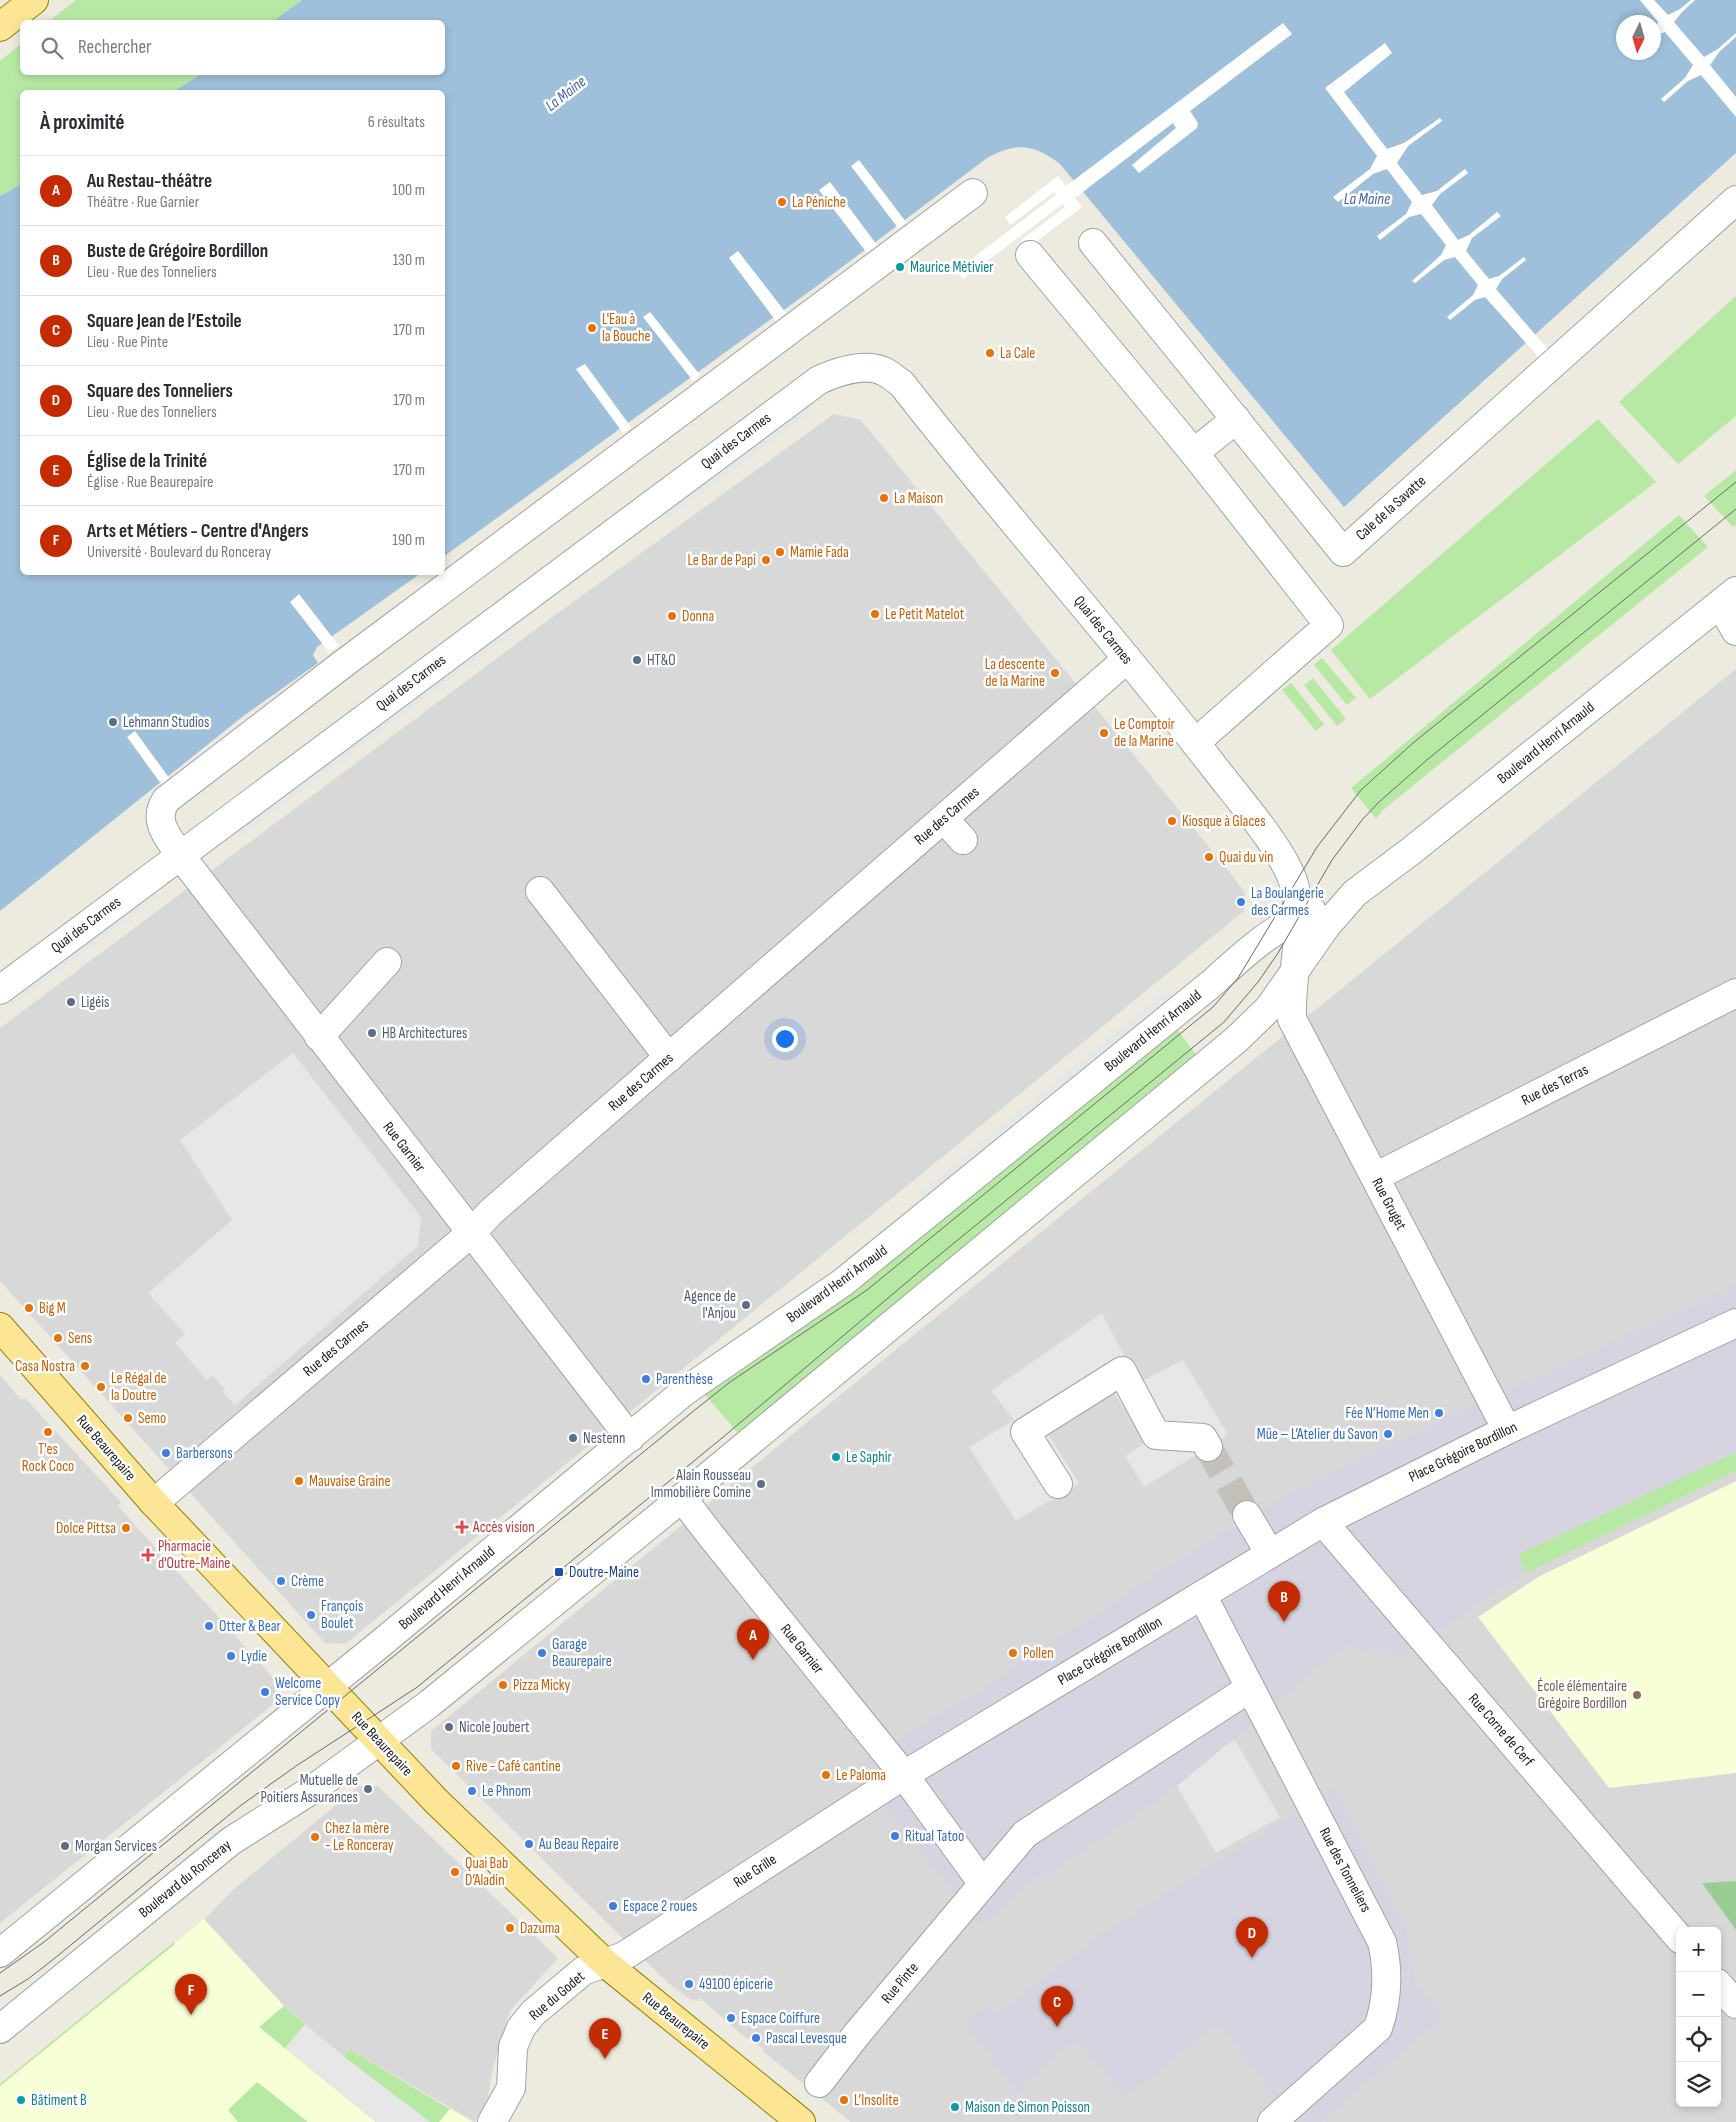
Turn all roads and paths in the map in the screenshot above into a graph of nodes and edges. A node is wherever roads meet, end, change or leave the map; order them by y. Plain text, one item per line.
1 (34, 0) edge
2 (0, 27) edge
3 (973, 193) dead end
4 (1736, 200) edge
5 (1093, 243) dead end
6 (1030, 255) dead end
7 (1236, 419) junction
8 (1194, 453) junction
9 (1728, 597) edge
10 (1736, 631) edge
11 (1127, 659) junction
12 (1195, 742) junction
13 (944, 819) junction
14 (963, 840) dead end
15 (180, 855) junction
16 (540, 891) dead end
17 (1355, 894) junction
18 (1300, 916) junction
19 (387, 962) dead end
20 (1293, 972) junction
21 (0, 990) edge
22 (1736, 993) edge
23 (319, 1037) junction
24 (669, 1058) junction
25 (1375, 1177) junction
26 (471, 1233) junction
27 (1736, 1323) edge
28 (0, 1327) edge
29 (1507, 1430) junction
30 (630, 1438) junction
31 (1208, 1447) tunnel mouth
32 (1058, 1484) dead end
33 (682, 1498) junction
34 (154, 1503) junction
35 (1247, 1515) tunnel mouth
36 (1322, 1522) junction
37 (1270, 1554) junction
38 (1202, 1595) junction
39 (326, 1686) junction
40 (1250, 1688) junction
41 (380, 1741) junction
42 (904, 1775) junction
43 (983, 1884) junction
44 (1676, 1934) edge
45 (0, 1953) edge
46 (605, 1964) junction
47 (1721, 1987) edge
48 (1736, 2004) edge
49 (0, 2029) edge
50 (819, 2084) dead end
51 (492, 2122) edge
52 (801, 2122) edge
53 (1272, 2122) edge

1 - 2 main road
3 - 15 street, Rue Garnier
4 - 7 street, Cale de la Savatte
5 - 7 street, Cale de la Savatte
6 - 8 street
7 - 8 street
8 - 12 street
9 - 10 street
9 - 17 street, Boulevard Henri Arnauld
11 - 12 street, Quai des Carmes
11 - 13 street, Rue des Carmes
11 - 15 street, Quai des Carmes
12 - 18 street, Quai des Carmes
13 - 14 street
13 - 24 street, Rue des Carmes
15 - 21 street, Quai des Carmes
15 - 23 street, Rue Garnier
16 - 24 street
17 - 18 street, Boulevard Henri Arnauld
17 - 20 street, Boulevard Henri Arnauld
18 - 20 street, Quai des Carmes
18 - 30 street, Boulevard Henri Arnauld
19 - 23 street
20 - 25 street, Rue Gruget
20 - 33 street, Boulevard Henri Arnauld
22 - 25 street, Rue des Terras
23 - 26 street, Rue Garnier
24 - 26 street, Rue des Carmes
25 - 29 street, Rue Gruget
26 - 30 street, Rue Garnier
26 - 34 street, Rue des Carmes
27 - 29 street, Place Grégoire Bordillon
28 - 34 main road, Rue Beaurepaire
29 - 36 street, Place Grégoire Bordillon
30 - 39 street, Boulevard Henri Arnauld
31 - 32 street
33 - 41 street, Boulevard Henri Arnauld
33 - 42 street, Rue Garnier
34 - 39 main road, Rue Beaurepaire
35 - 37 street
36 - 37 street, Place Grégoire Bordillon
36 - 44 street, Rue Corne de Cerf
37 - 38 street, Place Grégoire Bordillon
38 - 40 street, Rue des Tonneliers
38 - 42 street, Place Grégoire Bordillon
39 - 41 main road, Rue Beaurepaire
39 - 45 street
40 - 43 street
40 - 53 street, Rue des Tonneliers
41 - 46 main road, Rue Beaurepaire
41 - 49 street, Boulevard du Ronceray
42 - 43 street
42 - 46 street, Rue Grille
43 - 50 street, Rue Pinte
46 - 51 street, Rue du Godet
46 - 52 main road, Rue Beaurepaire
47 - 48 street

